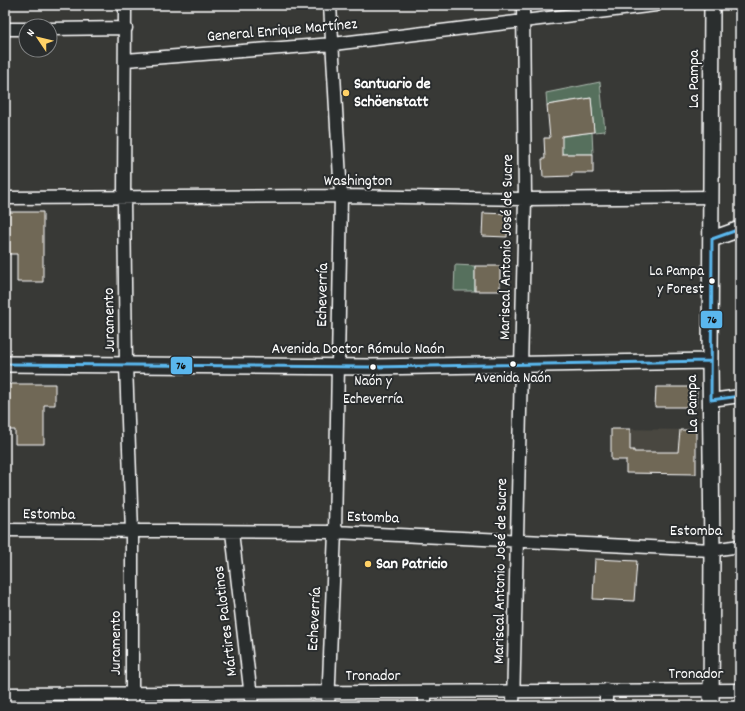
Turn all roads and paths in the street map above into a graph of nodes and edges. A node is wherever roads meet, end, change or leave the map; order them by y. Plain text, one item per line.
1 (125, 5) edge
2 (330, 5) edge
3 (523, 5) edge
4 (656, 5) edge
5 (712, 5) edge
6 (523, 20) junction
7 (126, 28) junction
8 (18, 29) edge
9 (58, 29) edge
10 (5, 30) edge
11 (333, 44) junction
12 (126, 60) junction
13 (341, 196) junction
14 (711, 197) junction
15 (5, 198) edge
16 (124, 199) junction
17 (525, 199) junction
18 (740, 229) edge
19 (712, 239) junction
20 (710, 361) junction
21 (5, 364) edge
22 (126, 365) junction
23 (522, 366) junction
24 (338, 368) junction
25 (740, 396) edge
26 (711, 400) junction
27 (5, 530) edge
28 (132, 532) junction
29 (232, 532) junction
30 (335, 532) junction
31 (517, 540) junction
32 (740, 546) edge
33 (712, 550) junction
34 (606, 690) junction
35 (711, 690) junction
36 (740, 690) edge
37 (328, 691) junction
38 (424, 692) junction
39 (513, 692) junction
40 (132, 693) junction
41 (250, 693) junction
42 (5, 694) edge
43 (132, 706) edge
44 (252, 706) edge
45 (328, 706) edge
46 (424, 706) edge
47 (513, 706) edge
48 (606, 706) edge
49 (711, 706) edge

1 - 7 street, Juramento
2 - 11 street, Echeverría
3 - 6 street, Mariscal Antonio José de Sucre
4 - 6 street, General Enrique Martínez
5 - 14 street, La Pampa
6 - 11 street, General Enrique Martínez
6 - 17 street, Mariscal Antonio José de Sucre
7 - 9 street
7 - 12 street, Juramento
8 - 10 street
11 - 12 street, General Enrique Martínez
11 - 13 street, Echeverría
12 - 16 street, Juramento
13 - 16 street, Washington
13 - 17 street, Washington
13 - 24 street, Echeverría
14 - 17 street, Washington
14 - 19 street, La Pampa
15 - 16 street, Washington
16 - 22 street, Juramento
17 - 23 street, Mariscal Antonio José de Sucre
18 - 19 street
19 - 20 street, La Pampa
20 - 23 street, Avenida Doctor Rómulo Naón
20 - 26 street, La Pampa
21 - 22 street, Avenida Doctor Rómulo Naón
22 - 24 street, Avenida Doctor Rómulo Naón
22 - 28 street, Juramento
23 - 24 street, Avenida Doctor Rómulo Naón
23 - 31 street, Mariscal Antonio José de Sucre
24 - 30 street, Echeverría
25 - 26 street
26 - 33 street, La Pampa
27 - 28 street, Estomba
28 - 29 street, Estomba
28 - 40 street, Juramento
29 - 30 street, Estomba
29 - 41 street, Mártires Palotinos
30 - 31 street, Estomba
30 - 37 street, Echeverría
31 - 33 street, Estomba
31 - 39 street, Mariscal Antonio José de Sucre
32 - 33 street, Estomba
33 - 35 street, La Pampa
34 - 35 street, Tronador
34 - 39 street, Tronador
34 - 48 street
35 - 36 street, Tronador
35 - 49 street, La Pampa
37 - 38 street, Tronador
37 - 41 street, Tronador
37 - 45 street, Echeverría
38 - 39 street, Tronador
38 - 46 street
39 - 47 street, Mariscal Antonio José de Sucre
40 - 41 street, Tronador
40 - 42 street, Tronador
40 - 43 street, Juramento
41 - 44 street, Mártires Palotinos

